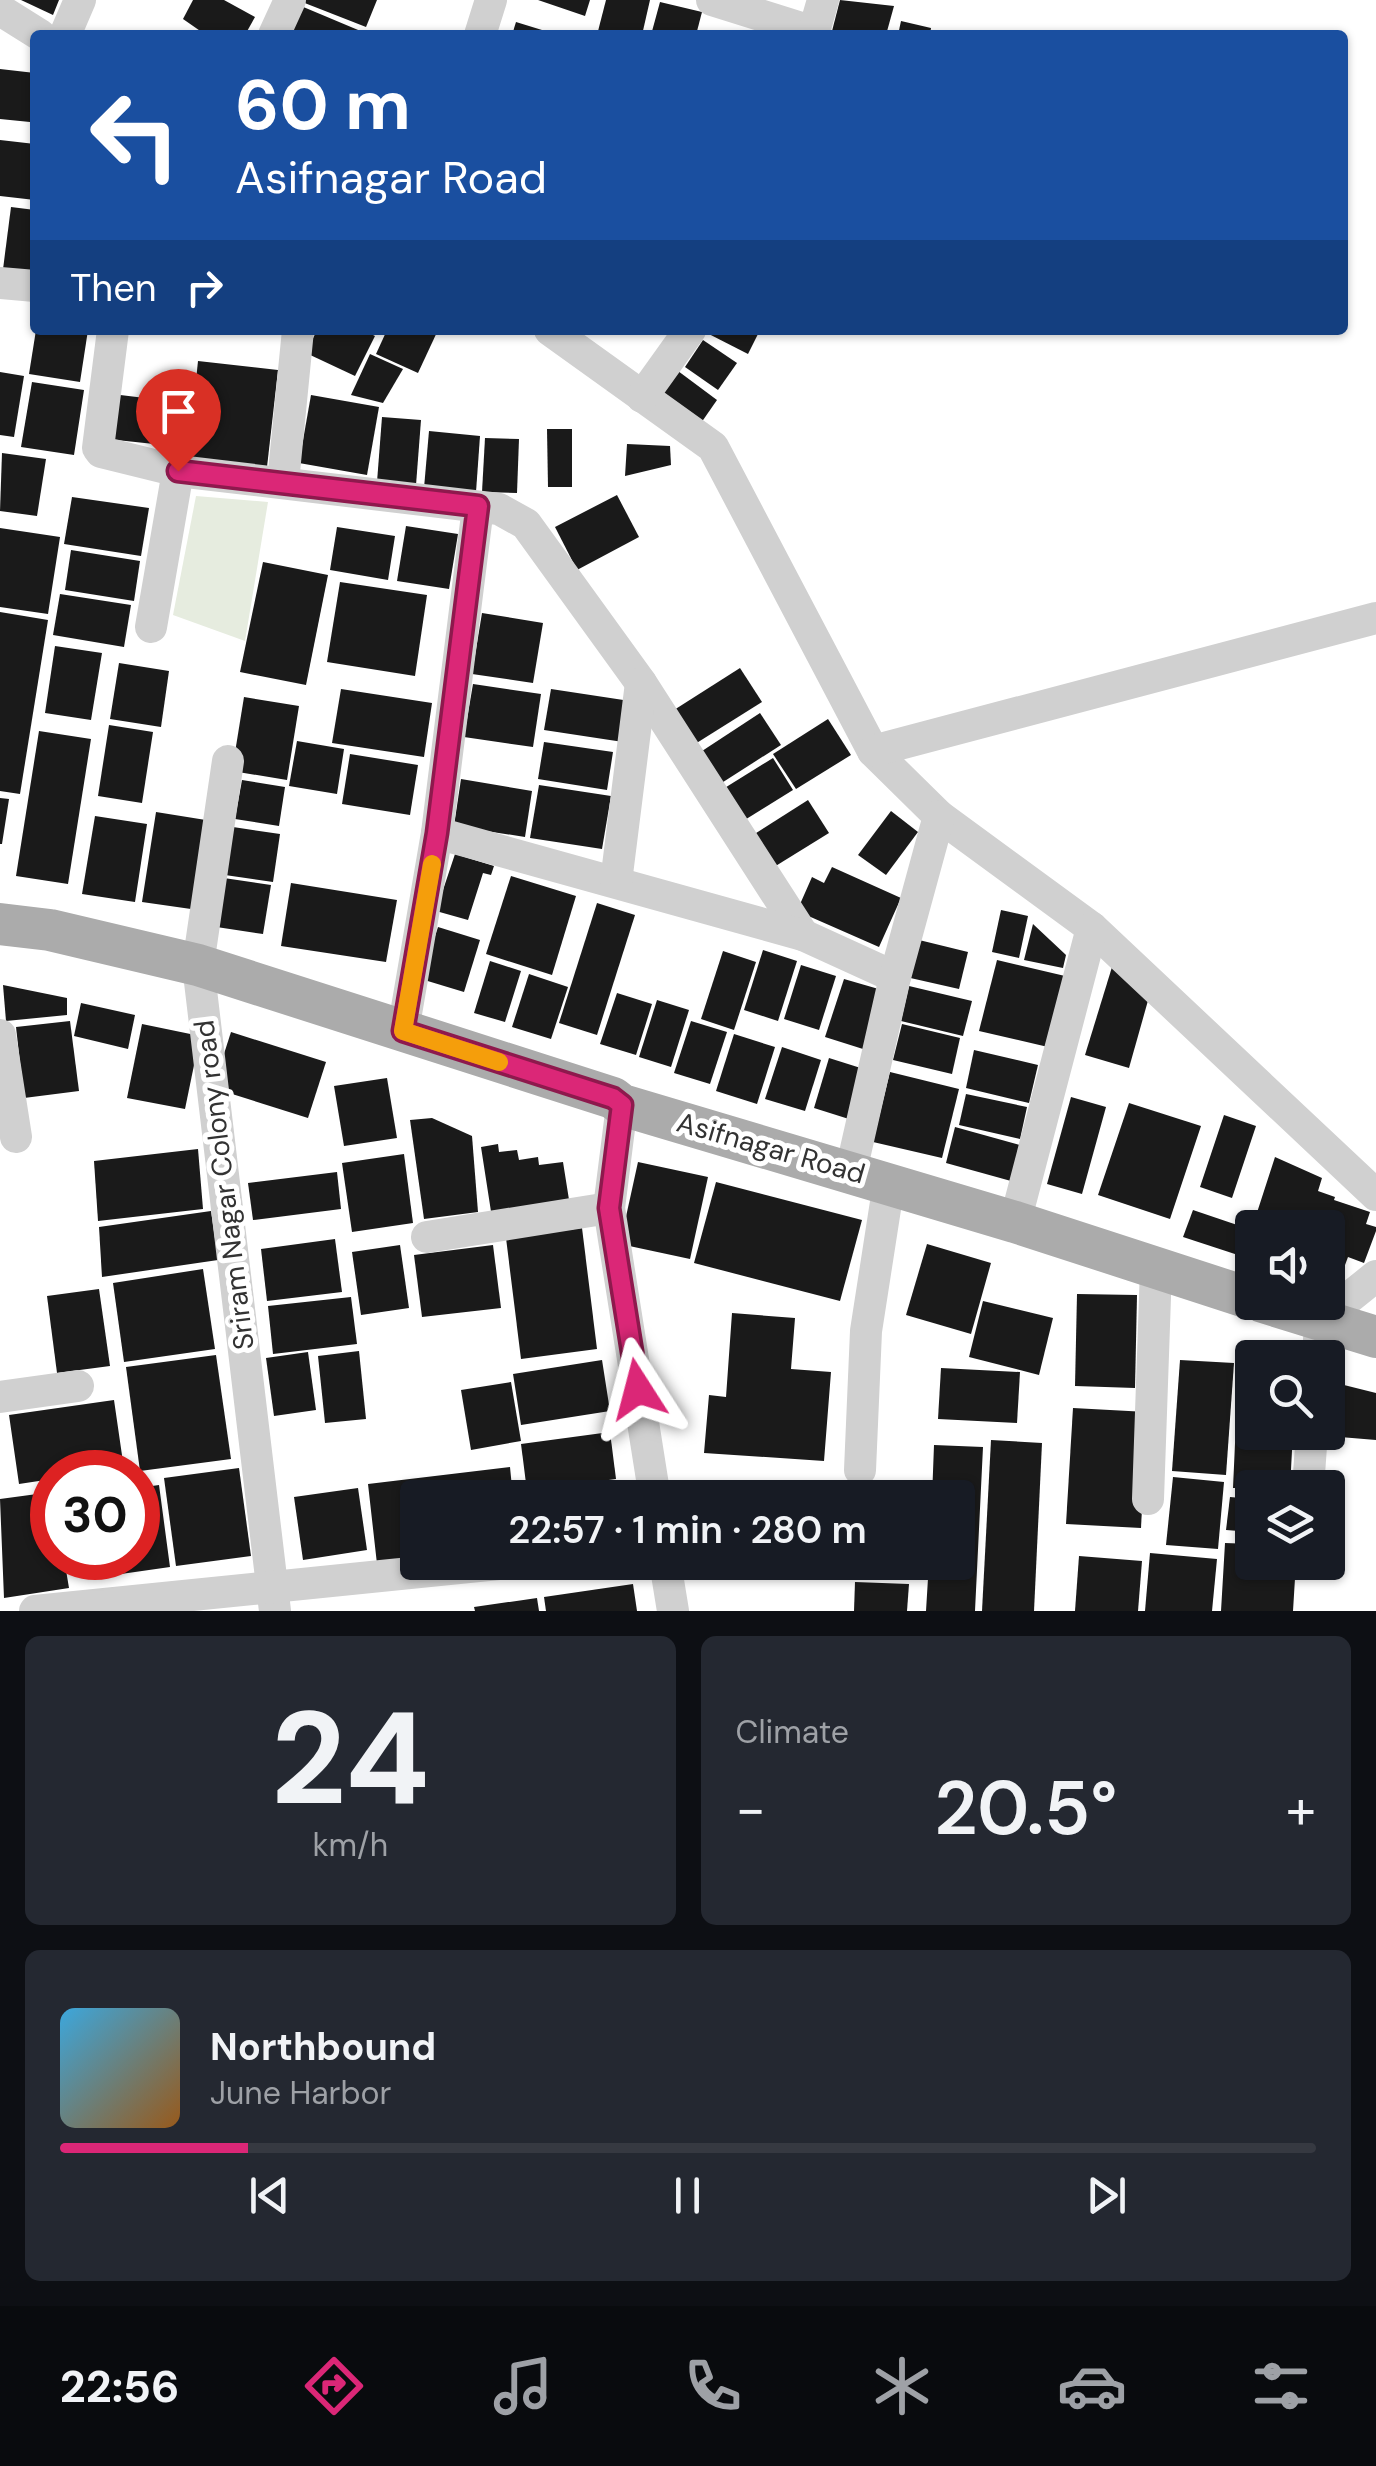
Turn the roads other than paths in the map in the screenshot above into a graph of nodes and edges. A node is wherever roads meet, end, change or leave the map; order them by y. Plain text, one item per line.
1 (80, 0) edge
2 (290, 0) edge
3 (491, 0) edge
4 (712, 0) edge
5 (823, 0) edge
6 (0, 10) edge
7 (32, 30) edge
8 (68, 30) edge
9 (276, 30) edge
10 (482, 30) edge
11 (801, 30) edge
12 (814, 30) edge
13 (0, 283) edge
14 (30, 286) edge
15 (112, 335) edge
16 (298, 335) edge
17 (557, 335) edge
18 (686, 335) edge
19 (642, 396) junction
20 (178, 471) junction
21 (283, 482) junction
22 (478, 506) junction
23 (1376, 618) edge
24 (151, 628) dead end
25 (641, 683) junction
26 (873, 751) junction
27 (228, 760) dead end
28 (939, 816) junction
29 (437, 833) junction
30 (616, 882) junction
31 (0, 924) edge
32 (1092, 928) junction
33 (803, 935) junction
34 (198, 966) junction
35 (895, 977) junction
36 (403, 1031) junction
37 (0, 1035) edge
38 (622, 1105) junction
39 (16, 1137) dead end
40 (870, 1177) junction
41 (1376, 1195) edge
42 (609, 1208) junction
43 (1015, 1222) junction
44 (428, 1236) dead end
45 (1156, 1268) junction
46 (1376, 1276) edge
47 (1235, 1294) edge
48 (1290, 1320) edge
49 (1376, 1336) edge
50 (1319, 1339) edge
51 (78, 1386) dead end
52 (0, 1397) edge
53 (860, 1470) dead end
54 (652, 1480) edge
55 (1148, 1499) dead end
56 (400, 1580) edge
57 (668, 1580) edge
58 (274, 1599) edge
59 (35, 1611) edge
60 (672, 1611) edge

1 - 8 street
2 - 9 street
3 - 10 street
4 - 11 street
5 - 12 street
6 - 7 street
13 - 14 street
15 - 20 street
16 - 21 street
17 - 19 street
18 - 19 street
19 - 26 street
20 - 21 street
20 - 24 street
21 - 22 street
22 - 25 street
22 - 29 street
23 - 26 street
25 - 30 street
25 - 33 street
26 - 28 street
27 - 34 street, Sriram Nagar Colony road
28 - 32 street
28 - 35 street
29 - 30 street
29 - 36 street
30 - 33 street
31 - 34 main road, Asifnagar Road
32 - 41 street
32 - 43 street
33 - 35 street
34 - 36 main road, Asifnagar Road
34 - 58 street, Sriram Nagar Colony road
35 - 40 street
36 - 38 main road, Asifnagar Road
37 - 39 street
38 - 40 main road, Asifnagar Road
38 - 42 street
40 - 43 main road, Asifnagar Road
40 - 53 street
42 - 44 street
42 - 54 street
43 - 45 main road, Asifnagar Road
45 - 47 main road, Asifnagar Road
45 - 55 street
46 - 50 street
48 - 50 main road
49 - 50 main road
51 - 52 street
56 - 58 street
57 - 60 street
58 - 59 street

